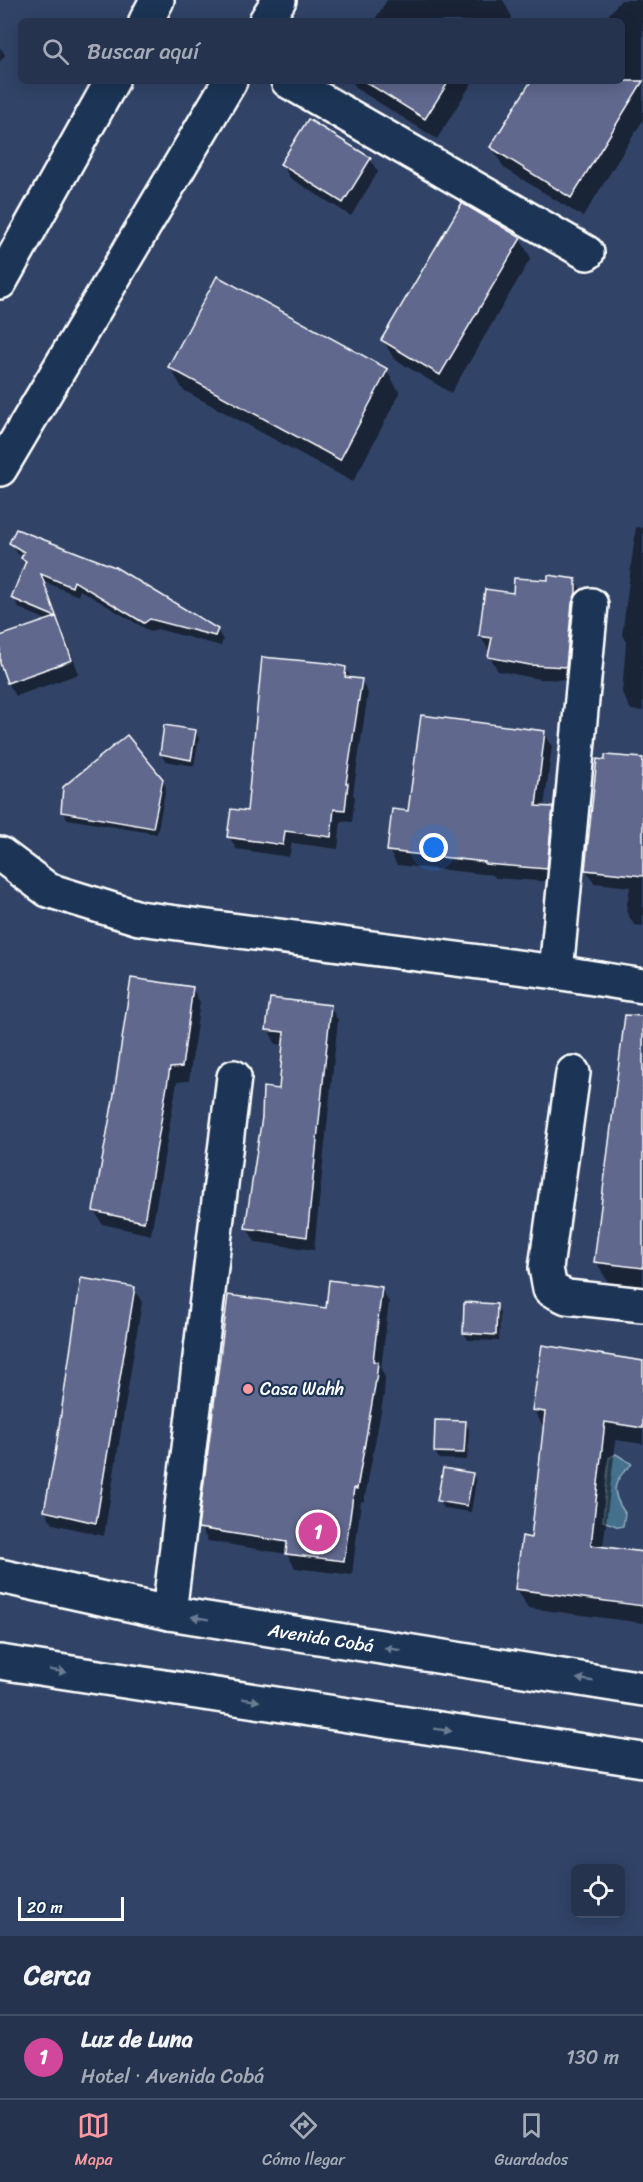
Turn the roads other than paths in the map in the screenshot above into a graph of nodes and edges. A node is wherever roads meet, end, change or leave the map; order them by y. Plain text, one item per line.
1 (158, 0) edge
2 (279, 0) edge
3 (148, 18) edge
4 (268, 18) edge
5 (110, 84) edge
6 (228, 84) edge
7 (293, 84) edge
8 (587, 253) dead end
9 (0, 282) edge
10 (0, 468) edge
11 (591, 605) dead end
12 (0, 854) edge
13 (556, 972) junction
14 (643, 986) edge
15 (573, 1074) dead end
16 (234, 1077) dead end
17 (643, 1305) edge
18 (0, 1576) edge
19 (169, 1613) junction
20 (0, 1662) edge
21 (643, 1689) edge
22 (643, 1760) edge

1 - 3 street
2 - 4 street
5 - 9 street
6 - 10 street
7 - 8 street
11 - 13 street
12 - 13 street
13 - 14 street
15 - 17 street
16 - 19 street
18 - 19 street, Avenida Cobá
21 -> 19 street, Avenida Cobá
20 -> 22 street

